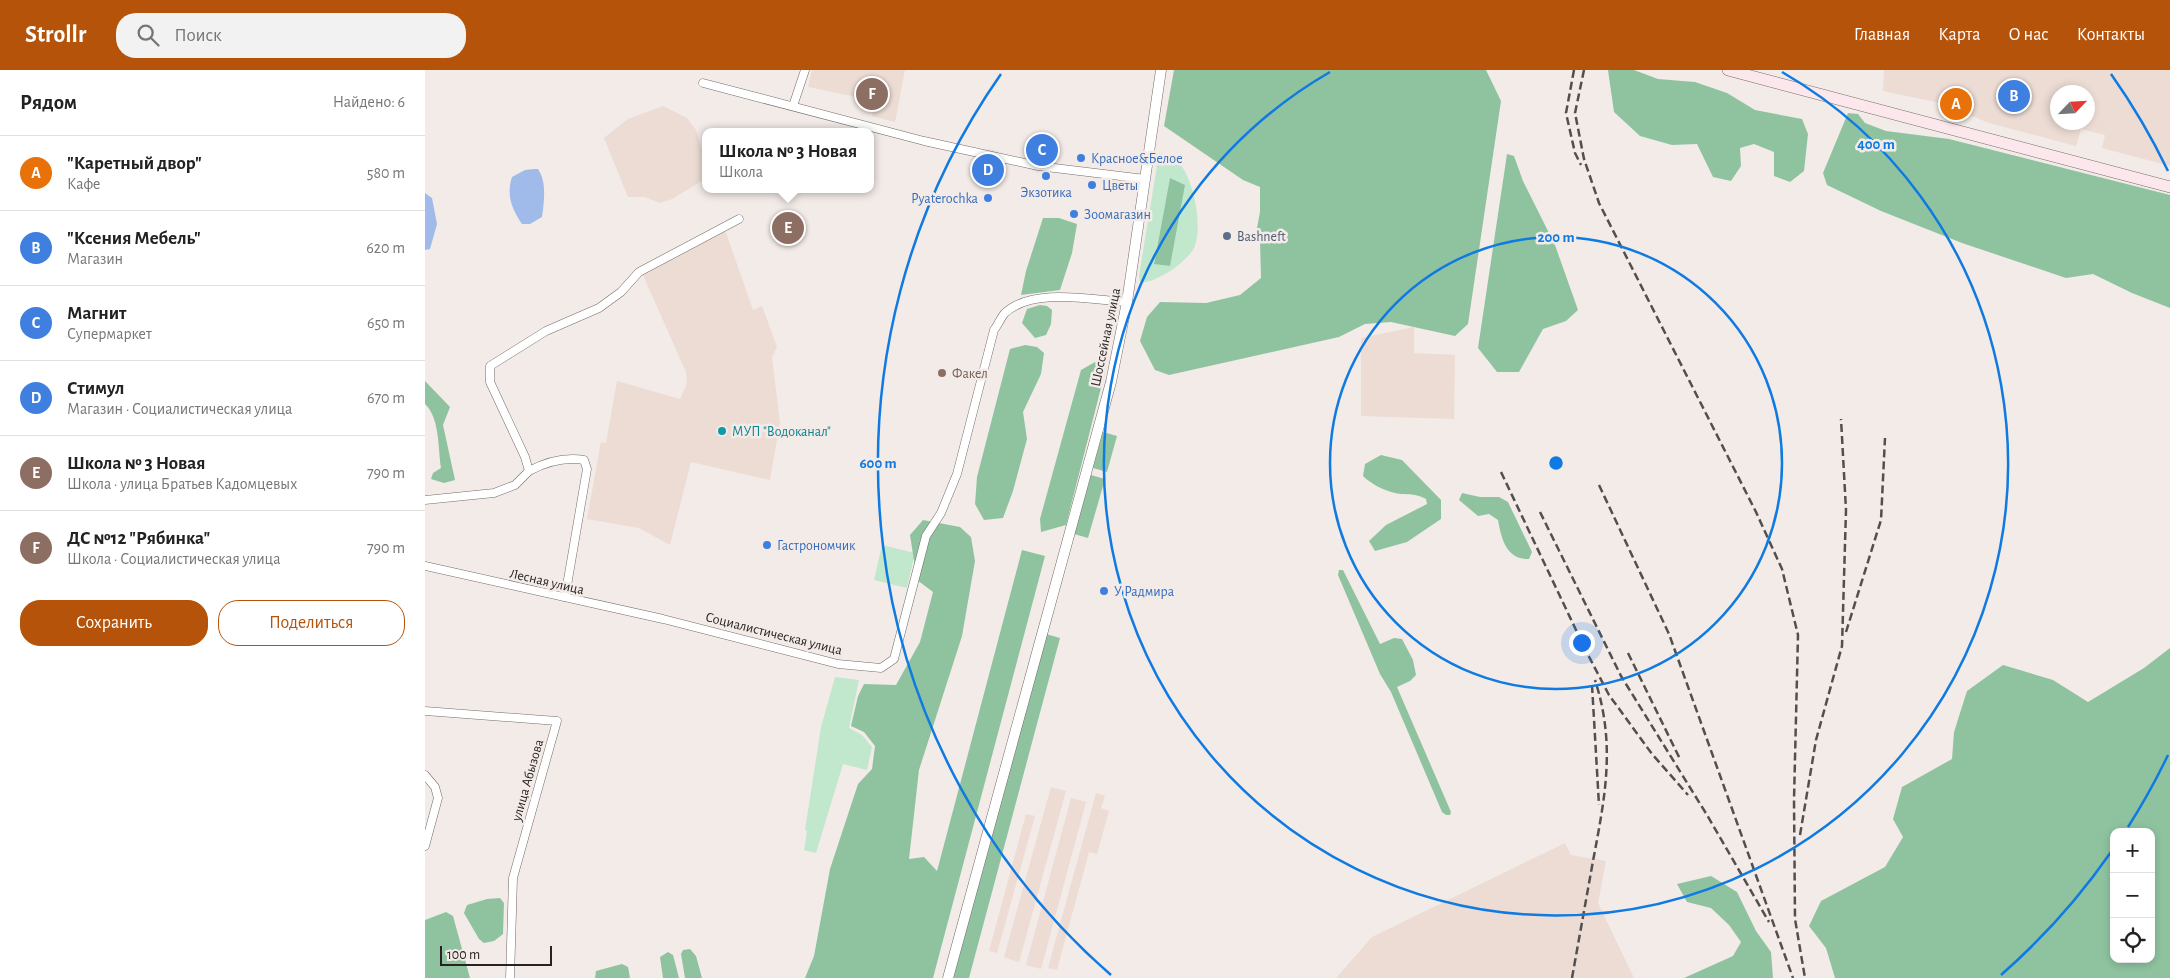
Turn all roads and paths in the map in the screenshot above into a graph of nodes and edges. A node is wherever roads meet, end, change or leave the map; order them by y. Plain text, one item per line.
1 (805, 70) edge
2 (1161, 70) edge
3 (1728, 70) edge
4 (703, 83) dead end
5 (793, 106) junction
6 (1145, 179) junction
7 (2170, 187) edge
8 (739, 219) dead end
9 (1127, 302) junction
10 (529, 471) junction
11 (425, 500) edge
12 (425, 566) edge
13 (565, 597) junction
14 (663, 619) joint
15 (425, 711) edge
16 (425, 775) edge
17 (425, 846) edge
18 (510, 978) edge
19 (948, 978) edge

1 - 5 street
2 - 6 street, Шоссейная улица
3 - 7 main road
4 - 5 street
5 - 6 street
6 - 9 street, Шоссейная улица
8 - 10 street
9 - 14 street, Социалистическая улица
9 - 19 street, Шоссейная улица
10 - 11 street
10 - 13 street
12 - 13 street, Лесная улица
13 - 14 street, Лесная улица
15 - 18 street, улица Абызова
16 - 17 street

